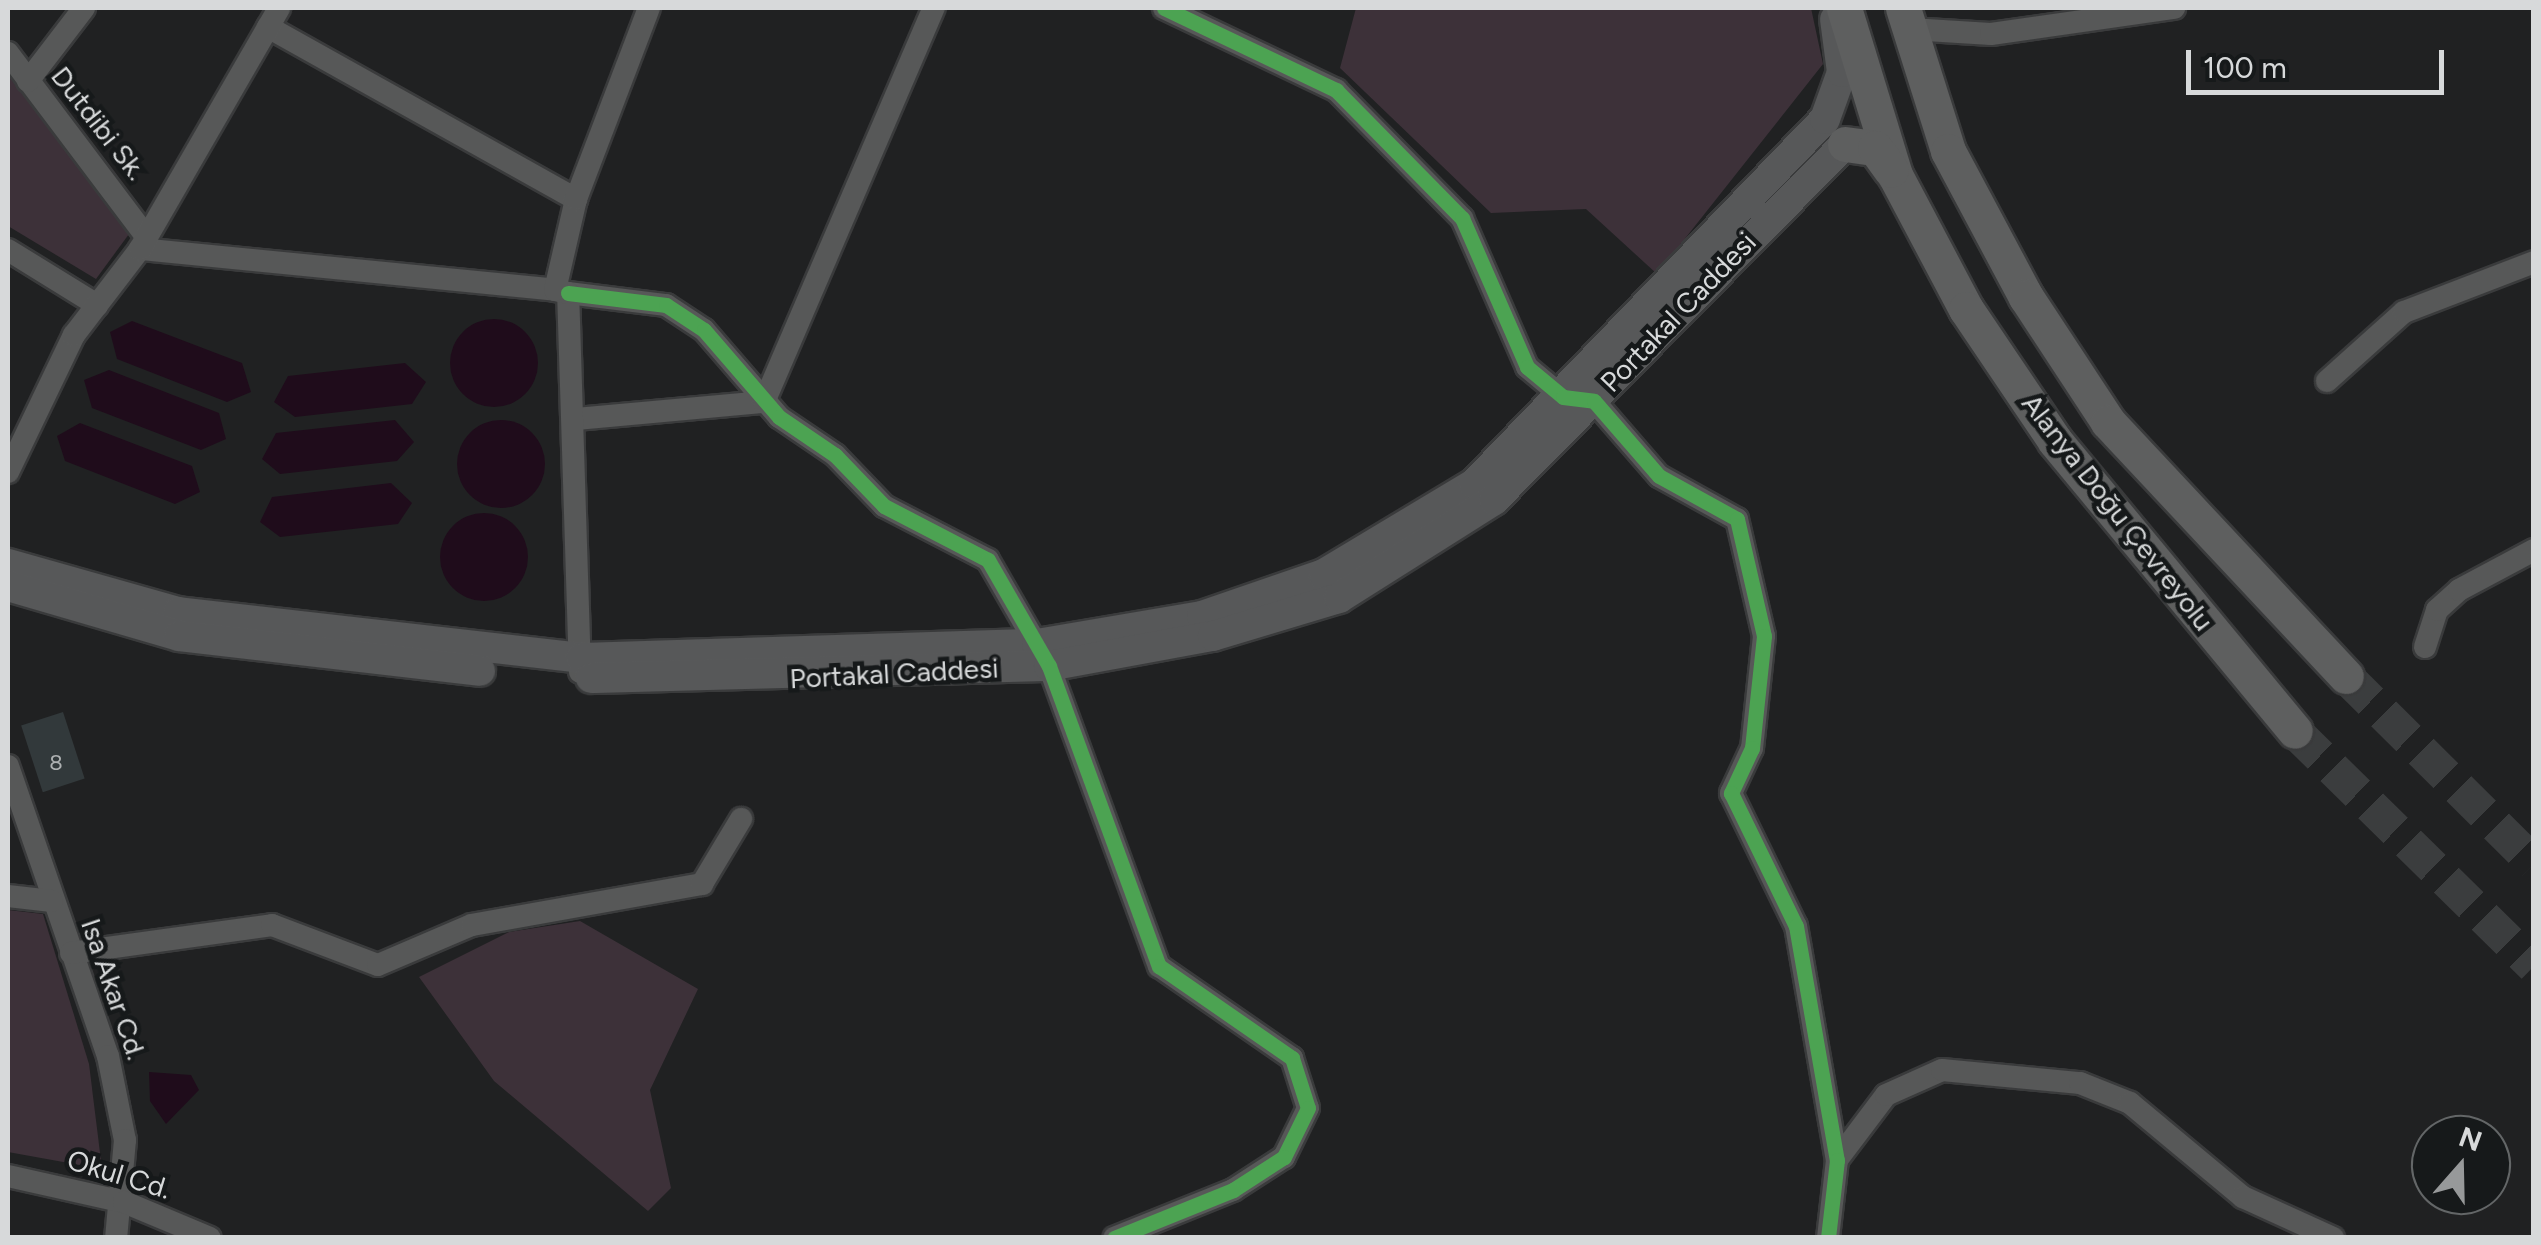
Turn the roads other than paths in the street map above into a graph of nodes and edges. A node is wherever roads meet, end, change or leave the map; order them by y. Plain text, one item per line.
1 (84, 8) edge
2 (649, 8) edge
3 (934, 8) edge
4 (1164, 8) edge
5 (1833, 8) edge
6 (1844, 8) edge
7 (2174, 8) edge
8 (274, 17) edge
9 (1906, 18) edge
10 (8, 53) edge
11 (28, 81) junction
12 (1835, 132) junction
13 (1894, 175) junction
14 (576, 199) junction
15 (141, 240) junction
16 (8, 250) edge
17 (2534, 262) edge
18 (561, 291) junction
19 (97, 305) junction
20 (2328, 380) dead end
21 (1563, 397) junction
22 (1594, 401) junction
23 (764, 402) junction
24 (576, 419) junction
25 (8, 472) edge
26 (2534, 550) edge
27 (8, 564) edge
28 (8, 586) edge
29 (2425, 647) dead end
30 (1043, 655) junction
31 (580, 668) junction
32 (2346, 676) tunnel mouth
33 (2295, 731) tunnel mouth
34 (8, 766) edge
35 (741, 820) dead end
36 (8, 896) edge
37 (52, 901) junction
38 (71, 953) junction
39 (1836, 1160) junction
40 (8, 1176) edge
41 (124, 1202) junction
42 (116, 1238) edge
43 (210, 1238) edge
44 (1114, 1238) edge
45 (1828, 1238) edge
46 (2333, 1238) edge

1 - 11 street
2 - 14 street
3 - 23 street
4 - 21 street
5 - 12 main road
6 - 13 highway, Alanya Doğu Çevreyolu
7 - 9 street
8 - 14 street
8 - 15 street
9 - 32 highway, Alanya Doğu Çevreyolu
10 - 11 street, Dutdibi Sk.
11 - 15 street, Dutdibi Sk.
12 - 13 highway
12 - 21 main road, Portakal Caddesi
12 - 22 main road, Portakal Caddesi
13 - 33 highway, Alanya Doğu Çevreyolu
14 - 18 street
15 - 18 street
15 - 19 street
16 - 19 street
17 - 20 street
18 - 23 street
18 - 24 street
19 - 25 street
21 - 22 street
21 - 30 main road, Portakal Caddesi
22 - 30 main road, Portakal Caddesi
22 - 39 street
23 - 24 street
23 - 30 street
24 - 31 street
26 - 29 street
27 - 31 main road, Portakal Caddesi
28 - 31 main road, Portakal Caddesi
30 - 31 main road, Portakal Caddesi
30 - 44 street
34 - 37 street, Isa Akar Cd.
35 - 38 street
36 - 37 street
37 - 38 street, Isa Akar Cd.
38 - 41 street, Isa Akar Cd.
39 - 45 street
39 - 46 street
40 - 41 street, Okul Cd.
41 - 42 street, Isa Akar Cd.
41 - 43 street, Okul Cd.

